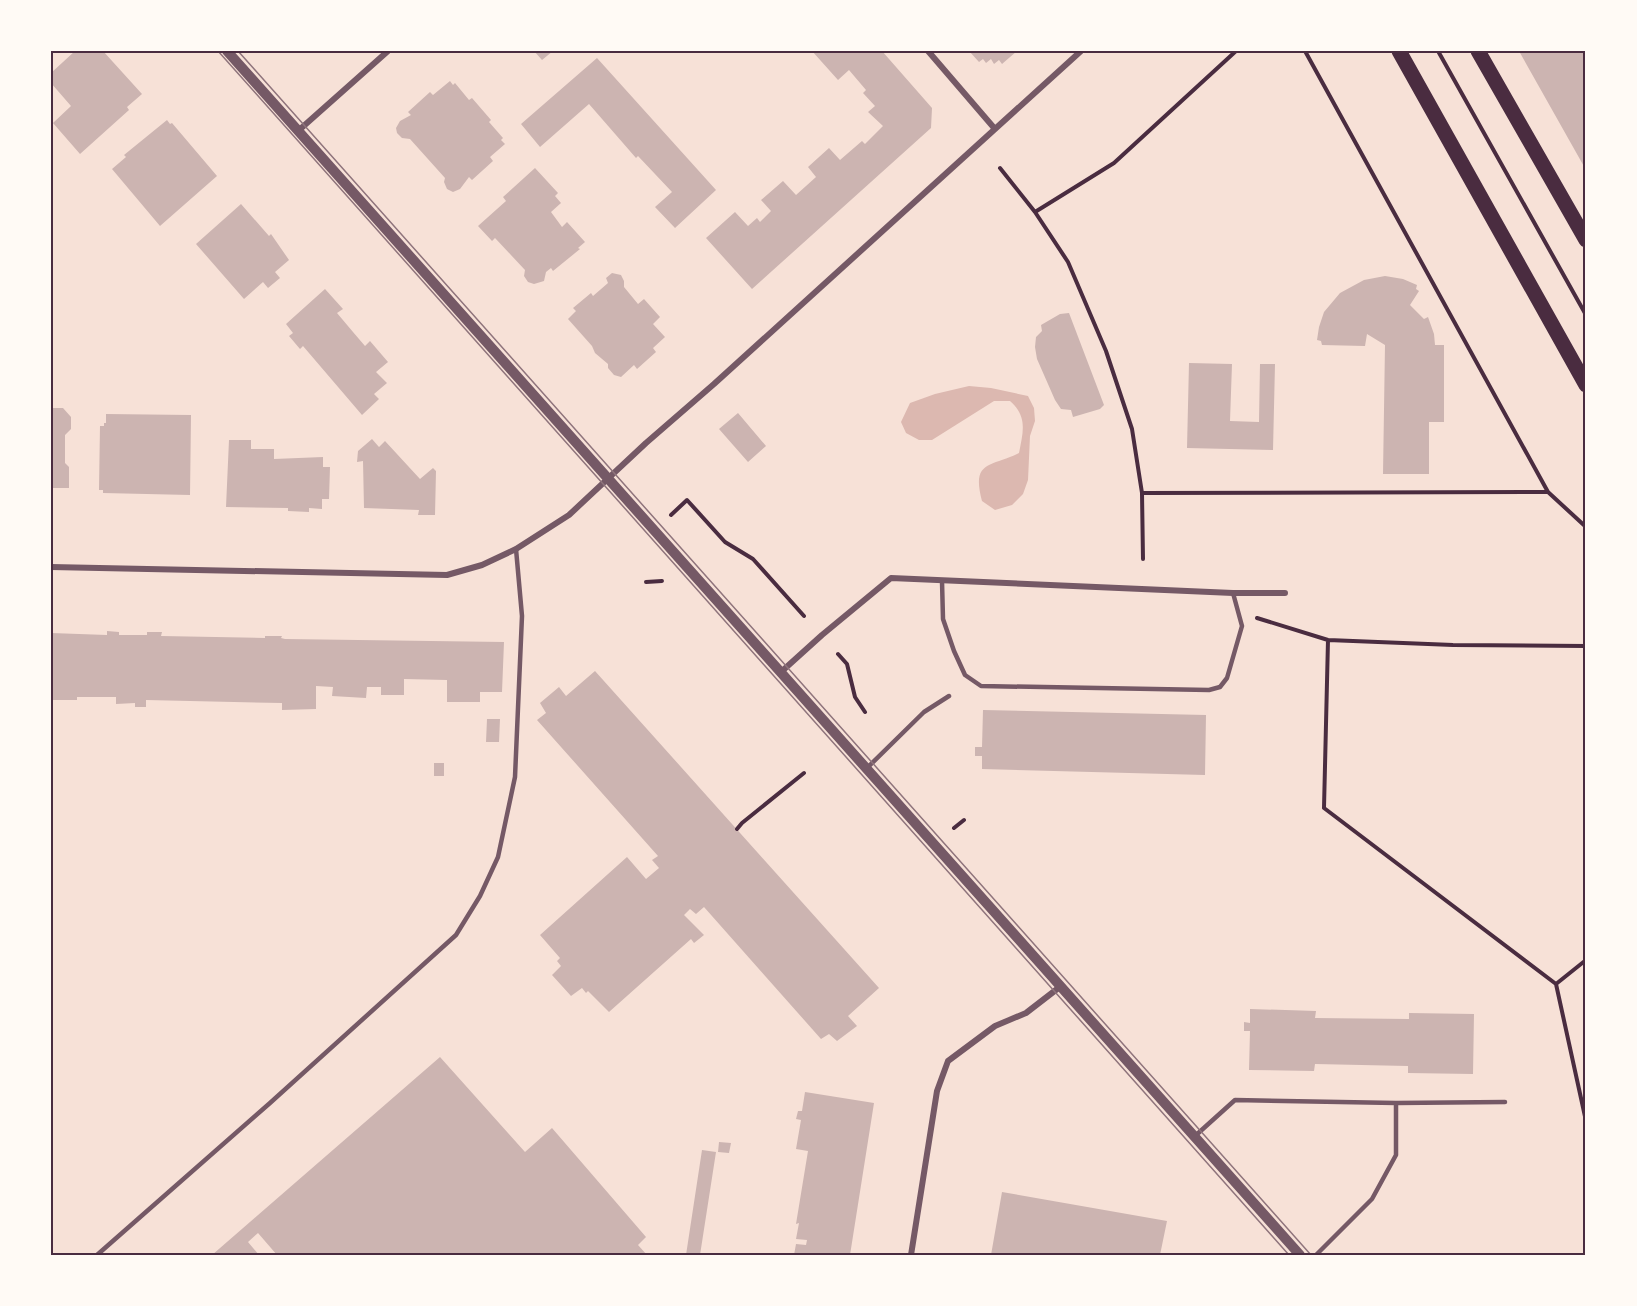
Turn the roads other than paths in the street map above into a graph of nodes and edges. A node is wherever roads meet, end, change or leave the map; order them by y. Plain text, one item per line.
1 (227, 51) edge
2 (388, 51) edge
3 (927, 51) edge
4 (1081, 51) edge
5 (1399, 51) edge
6 (1478, 51) edge
7 (995, 129) junction
8 (298, 131) junction
9 (1586, 240) edge
10 (1586, 385) edge
11 (608, 478) junction
12 (516, 549) junction
13 (51, 567) edge
14 (942, 581) junction
15 (1233, 593) junction
16 (1285, 593) dead end
17 (781, 672) junction
18 (949, 696) dead end
19 (866, 768) junction
20 (1061, 986) junction
21 (1505, 1102) dead end
22 (1396, 1103) junction
23 (1195, 1136) junction
24 (97, 1255) edge
25 (911, 1255) edge
26 (1300, 1255) edge
27 (1316, 1255) edge

1 - 8 street
2 - 8 street
3 - 7 street
4 - 7 street
5 - 10 main road
6 - 9 main road
7 - 11 street
8 - 11 street
11 - 12 street
11 - 17 street
12 - 13 street
12 - 24 lane
14 - 15 street
14 - 15 lane
14 - 17 street
15 - 16 street
17 - 19 street
18 - 19 lane
19 - 20 street
20 - 23 street
20 - 25 street
21 - 22 lane
22 - 23 lane
22 - 27 lane
23 - 26 street

